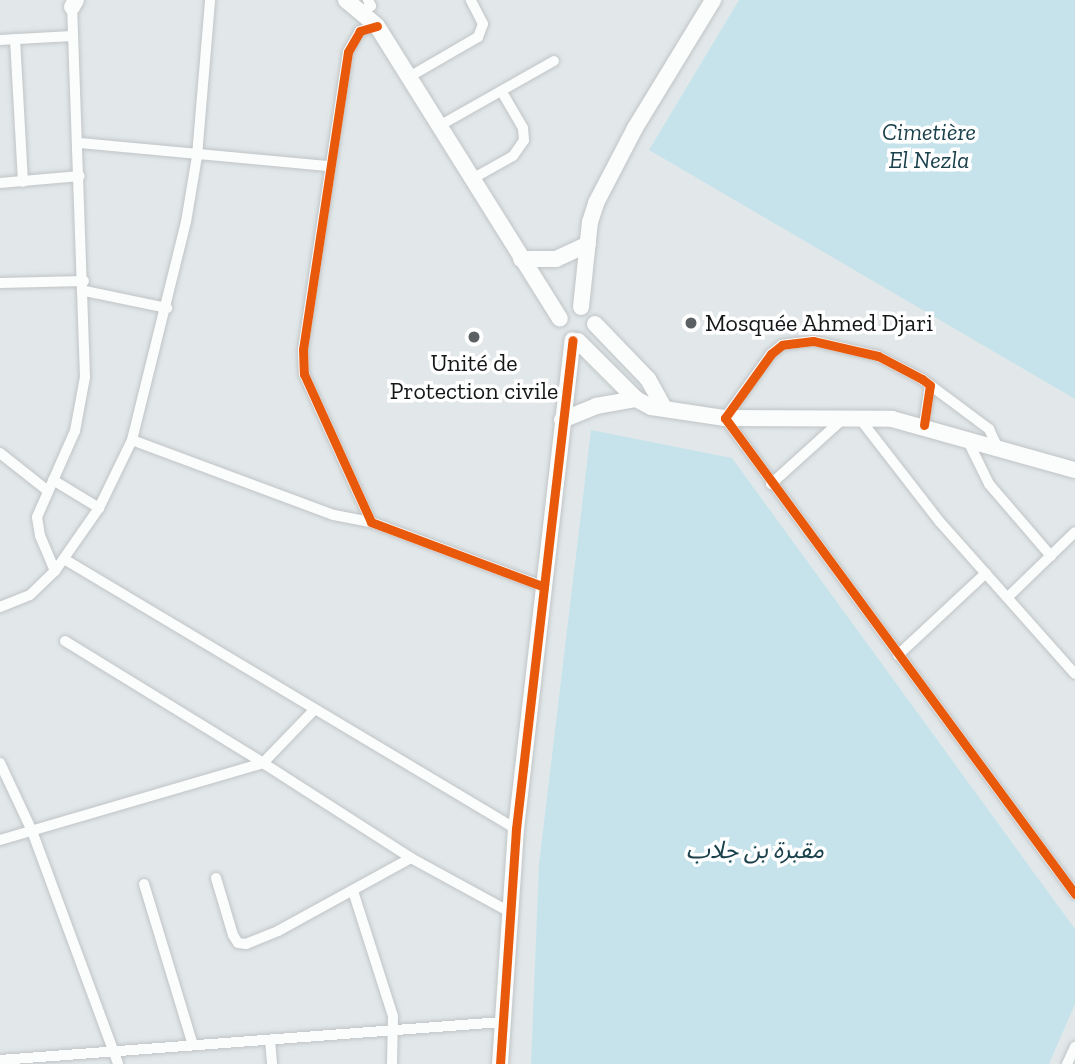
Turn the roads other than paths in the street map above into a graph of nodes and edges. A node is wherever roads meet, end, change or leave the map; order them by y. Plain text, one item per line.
1 (210, 0) edge
2 (346, 0) edge
3 (471, 0) edge
4 (713, 0) edge
5 (74, 2) edge
6 (371, 4) edge
7 (377, 26) junction
8 (72, 36) junction
9 (15, 39) junction
10 (0, 40) edge
11 (554, 61) dead end
12 (409, 77) junction
13 (502, 92) junction
14 (439, 126) junction
15 (80, 143) junction
16 (197, 156) junction
17 (330, 166) junction
18 (80, 176) junction
19 (472, 179) junction
20 (23, 182) junction
21 (0, 183) edge
22 (588, 244) junction
23 (521, 259) junction
24 (0, 283) edge
25 (85, 286) junction
26 (581, 307) junction
27 (167, 308) junction
28 (561, 319) junction
29 (594, 324) junction
30 (575, 340) junction
31 (930, 385) junction
32 (636, 399) junction
33 (663, 406) junction
34 (725, 418) junction
35 (852, 418) junction
36 (562, 420) junction
37 (924, 425) junction
38 (967, 439) junction
39 (132, 440) junction
40 (998, 448) junction
41 (0, 453) edge
42 (1075, 470) edge
43 (771, 484) junction
44 (51, 486) junction
45 (99, 508) junction
46 (371, 522) junction
47 (1075, 532) edge
48 (1051, 556) junction
49 (64, 559) junction
50 (55, 571) junction
51 (986, 573) junction
52 (542, 586) junction
53 (1008, 597) junction
54 (0, 607) edge
55 (65, 641) dead end
56 (898, 655) junction
57 (1075, 674) edge
58 (313, 711) junction
59 (263, 762) junction
60 (0, 763) edge
61 (516, 830) junction
62 (32, 831) junction
63 (0, 839) edge
64 (411, 858) junction
65 (216, 878) dead end
66 (144, 884) dead end
67 (353, 891) junction
68 (1075, 894) edge
69 (508, 911) junction
70 (502, 1022) junction
71 (391, 1031) junction
72 (270, 1040) junction
73 (193, 1045) junction
74 (1075, 1047) edge
75 (116, 1059) edge
76 (0, 1060) edge
77 (272, 1064) edge
78 (392, 1064) edge
79 (500, 1064) edge
80 (1068, 1064) edge

1 - 16 street
2 - 6 main road
3 - 12 street
4 - 22 main road
5 - 8 street
6 - 7 main road
7 - 12 main road
7 - 17 street
8 - 9 street
8 - 15 street
9 - 10 street
9 - 20 street
11 - 13 street
12 - 14 main road
13 - 14 street
13 - 19 street
14 - 19 main road
15 - 16 street
15 - 18 street
16 - 17 street
16 - 27 street
17 - 46 street
18 - 20 street
18 - 25 street
19 - 23 main road
20 - 21 street
22 - 23 main road
22 - 26 main road
23 - 28 main road
24 - 25 street
25 - 27 street
25 - 44 street
26 - 28 main road
26 - 29 main road
27 - 39 street
28 - 30 main road
29 - 30 main road
29 - 33 main road
30 - 32 main road
30 - 36 main road
31 - 34 street
31 - 37 street
31 - 40 street
32 - 33 main road
32 - 36 main road
33 - 34 main road
34 - 35 main road
34 - 43 street
35 - 37 main road
35 - 43 street
35 - 51 street
36 - 52 main road
37 - 38 main road
38 - 40 main road
38 - 48 street
39 - 45 street
39 - 46 street
40 - 42 main road
41 - 44 street
43 - 56 street
44 - 45 street
44 - 50 street
45 - 49 street
46 - 52 street
47 - 48 street
48 - 53 street
49 - 50 street
49 - 58 street
50 - 54 street
51 - 53 street
51 - 56 street
52 - 61 main road
53 - 57 street
55 - 59 street
56 - 68 street
58 - 59 street
58 - 61 street
59 - 62 street
59 - 64 street
60 - 62 street
61 - 69 main road
62 - 63 street
62 - 75 street
64 - 67 street
64 - 69 street
65 - 67 street
66 - 73 street
67 - 71 street
69 - 70 main road
70 - 71 street
70 - 79 main road
71 - 72 street
71 - 78 street
72 - 73 street
72 - 77 street
73 - 75 street
74 - 80 street
75 - 76 street

